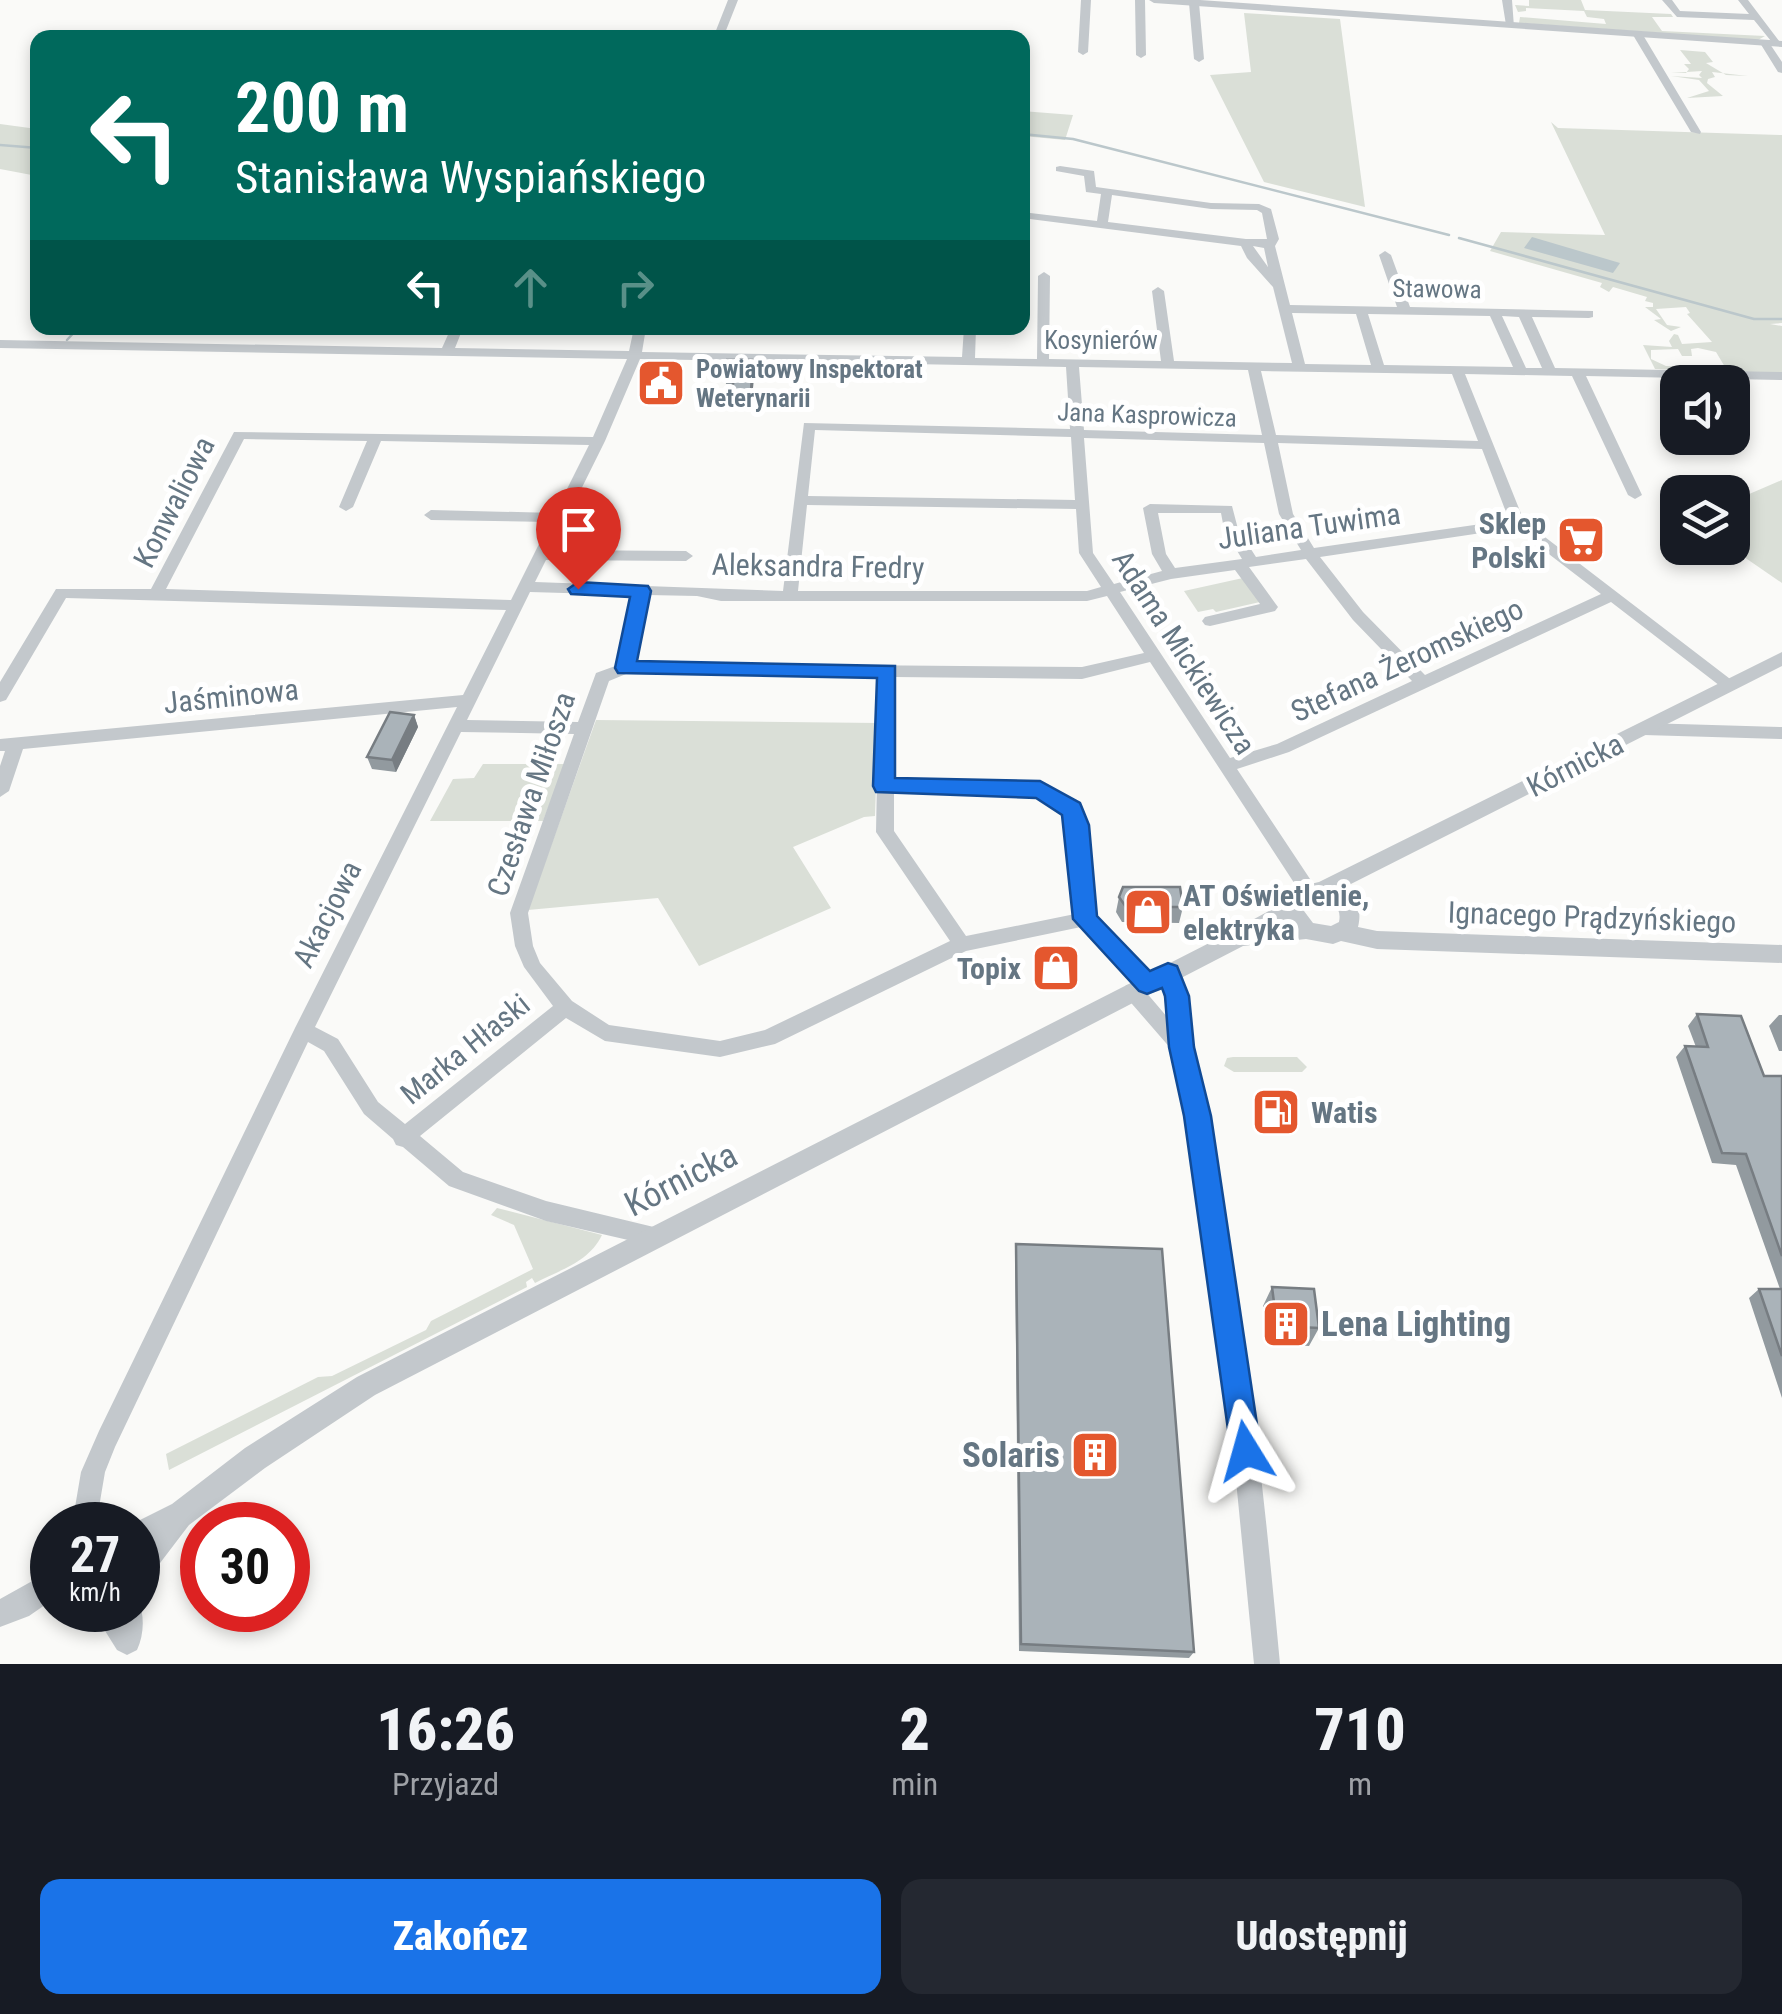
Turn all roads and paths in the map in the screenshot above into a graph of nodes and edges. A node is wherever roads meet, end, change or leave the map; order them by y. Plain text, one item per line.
1 (732, 0) edge
2 (1086, 0) edge
3 (1140, 0) edge
4 (1154, 0) edge
5 (1507, 0) edge
6 (1667, 0) edge
7 (1742, 0) edge
8 (1194, 3) junction
9 (1756, 17) junction
10 (1511, 25) junction
11 (721, 30) edge
12 (1638, 34) junction
13 (1775, 44) edge
14 (1083, 52) dead end
15 (1141, 55) dead end
16 (1199, 59) dead end
17 (1782, 70) edge
18 (1696, 132) dead end
19 (1060, 169) dead end
20 (1107, 192) junction
21 (1030, 216) edge
22 (1102, 223) junction
23 (1246, 243) junction
24 (1269, 246) junction
25 (1385, 255) dead end
26 (1044, 276) dead end
27 (1143, 285) dead end
28 (1282, 290) junction
29 (1285, 308) junction
30 (1362, 310) junction
31 (1405, 310) junction
32 (1494, 312) junction
33 (1524, 313) junction
34 (1589, 314) dead end
35 (84, 335) edge
36 (454, 335) edge
37 (639, 335) edge
38 (970, 335) edge
39 (0, 344) edge
40 (76, 345) junction
41 (448, 352) junction
42 (635, 356) junction
43 (968, 362) junction
44 (1043, 362) junction
45 (1072, 363) junction
46 (1168, 363) junction
47 (1254, 366) junction
48 (1299, 367) junction
49 (1379, 368) junction
50 (1458, 370) junction
51 (1521, 371) junction
52 (1550, 372) junction
53 (1578, 372) junction
54 (1782, 376) edge
55 (1078, 436) junction
56 (376, 437) junction
57 (1270, 441) junction
58 (598, 442) junction
59 (1484, 444) junction
60 (1634, 494) dead end
61 (800, 500) junction
62 (1082, 505) junction
63 (346, 507) dead end
64 (431, 515) dead end
65 (559, 518) junction
66 (1518, 522) junction
67 (540, 554) junction
68 (1311, 555) junction
69 (686, 556) dead end
70 (1246, 564) junction
71 (1172, 574) junction
72 (524, 588) junction
73 (1110, 590) junction
74 (641, 591) junction
75 (156, 594) junction
76 (790, 596) junction
77 (1610, 596) junction
78 (514, 605) junction
79 (1210, 621) dead end
80 (1154, 656) junction
81 (1782, 658) edge
82 (625, 668) junction
83 (887, 671) junction
84 (1423, 683) junction
85 (1730, 685) junction
86 (0, 696) edge
87 (467, 700) junction
88 (1675, 713) junction
89 (456, 726) junction
90 (584, 728) junction
91 (1644, 729) junction
92 (1698, 730) junction
93 (1782, 733) edge
94 (8, 745) edge
95 (1226, 766) junction
96 (884, 786) junction
97 (0, 791) edge
98 (1366, 870) junction
99 (1308, 895) junction
100 (1346, 918) junction
101 (1085, 919) junction
102 (1306, 930) junction
103 (1231, 942) junction
104 (962, 944) junction
105 (1782, 954) edge
106 (1168, 974) junction
107 (1140, 988) junction
108 (565, 1007) junction
109 (302, 1034) junction
110 (1181, 1047) junction
111 (403, 1138) junction
112 (654, 1236) junction
113 (91, 1502) edge
114 (160, 1535) edge
115 (1267, 1664) edge

1 - 11 street
2 - 14 street
3 - 15 street
4 - 8 street
5 - 10 street
6 - 9 street
7 - 9 street
8 - 10 street
8 - 16 street
9 - 13 street
10 - 12 street
12 - 13 street
12 - 18 street
13 - 17 street
19 - 20 street
20 - 22 street
20 - 24 street
21 - 22 street
22 - 23 street
23 - 24 street
23 - 28 street
24 - 28 street
25 - 31 street
26 - 44 street
27 - 46 street
28 - 29 street
29 - 30 street, Stawowa
29 - 48 street
30 - 31 street, Stawowa
30 - 49 street
31 - 32 street, Stawowa
32 - 33 street, Stawowa
32 - 51 street
33 - 34 street, Stawowa
33 - 52 street
35 - 40 street
36 - 41 street
37 - 42 street, Akacjowa
38 - 43 street
39 - 40 street, Kosynierów
40 - 41 street, Kosynierów
41 - 42 street, Kosynierów
42 - 43 street, Kosynierów
42 - 58 street, Akacjowa
43 - 44 street, Kosynierów
44 - 45 street, Kosynierów
45 - 46 street, Kosynierów
45 - 55 street, Adama Mickiewicza
46 - 47 street, Kosynierów
47 - 48 street, Kosynierów
47 - 57 street
48 - 49 street, Kosynierów
49 - 50 street, Kosynierów
50 - 51 street, Kosynierów
50 - 59 street
51 - 52 street, Kosynierów
52 - 53 street, Kosynierów
53 - 54 street, Kosynierów
53 - 60 street
55 - 57 street, Jana Kasprowicza
55 - 61 street, Jana Kasprowicza
55 - 62 street, Adama Mickiewicza
56 - 58 street, Konwaliowa
56 - 63 street
56 - 75 street, Konwaliowa
57 - 59 street, Jana Kasprowicza
57 - 68 street
58 - 65 street, Akacjowa
59 - 66 street
61 - 62 street
61 - 76 street
62 - 73 street, Adama Mickiewicza
64 - 65 street
65 - 67 street, Akacjowa
66 - 68 street, Juliana Tuwima
66 - 77 street
67 - 69 street
67 - 72 street, Akacjowa
68 - 70 street, Juliana Tuwima
68 - 84 street
70 - 71 street, Juliana Tuwima
70 - 71 street
70 - 79 street
71 - 73 street, Juliana Tuwima
72 - 74 street, Aleksandra Fredry
72 - 78 street, Akacjowa
73 - 76 street, Aleksandra Fredry
73 - 80 street, Adama Mickiewicza
74 - 76 street, Aleksandra Fredry
74 - 82 street
75 - 78 street, Konwaliowa
75 - 86 street
77 - 84 street, Stefana Żeromskiego
77 - 85 street
78 - 87 street, Akacjowa
80 - 83 street
80 - 95 street, Adama Mickiewicza
81 - 85 street, Kórnicka
82 - 83 street
82 - 90 street, Czesława Miłosza
83 - 96 street
84 - 95 street, Stefana Żeromskiego
85 - 88 street, Kórnicka
87 - 89 street, Akacjowa
87 - 94 street, Jaśminowa
88 - 91 street, Kórnicka
88 - 92 street
89 - 90 street
89 - 109 street, Akacjowa
90 - 108 street, Czesława Miłosza
91 - 92 street
91 - 98 street, Kórnicka
92 - 93 street
94 - 97 street
95 - 99 street, Adama Mickiewicza
96 - 101 street
96 - 104 street
98 - 99 street, Kórnicka
98 - 100 street
99 - 100 street
99 - 102 street
99 - 103 street, Kórnicka
100 - 102 street, Kórnicka
100 - 105 street, Ignacego Prądzyńskiego
101 - 104 street, Czesława Miłosza
101 - 107 street
102 - 103 street, Kórnicka
103 - 106 street, Kórnicka
104 - 108 street, Czesława Miłosza
106 - 107 street, Kórnicka
106 - 110 street
107 - 110 street
107 - 112 street, Kórnicka
108 - 111 street, Marka Hłaski
109 - 111 street
109 - 113 street, Akacjowa
110 - 115 street
111 - 112 street
112 - 114 street, Kórnicka

